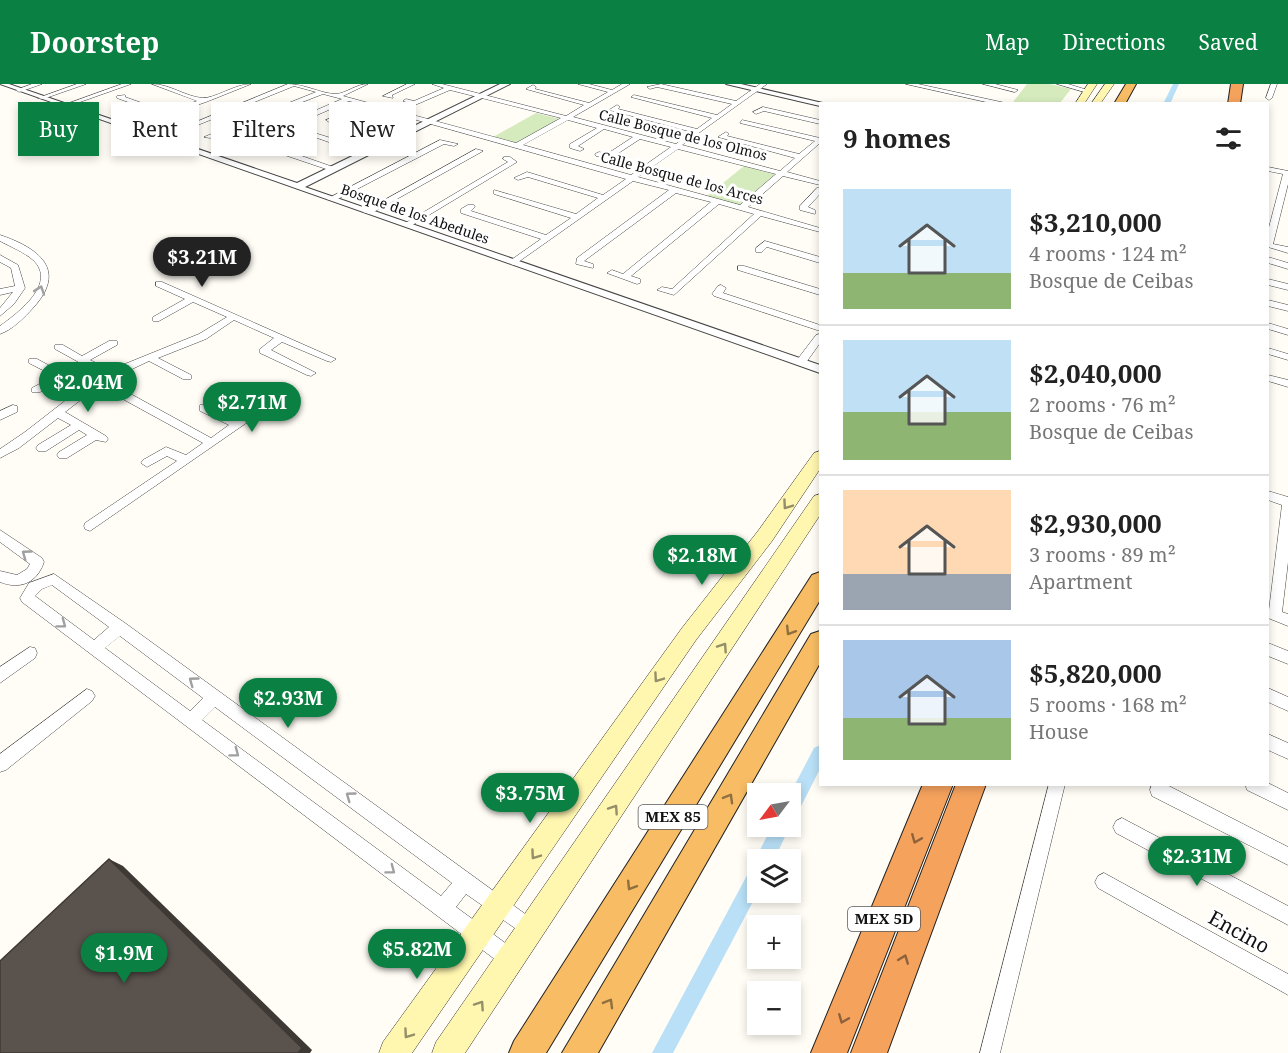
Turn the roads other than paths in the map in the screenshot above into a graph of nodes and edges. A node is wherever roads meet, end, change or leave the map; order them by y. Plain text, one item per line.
1 (2, 84) edge
2 (39, 84) edge
3 (83, 84) edge
4 (128, 84) edge
5 (155, 84) edge
6 (221, 84) edge
7 (248, 84) edge
8 (294, 84) edge
9 (365, 84) edge
10 (412, 84) edge
11 (435, 84) edge
12 (506, 84) edge
13 (581, 84) edge
14 (627, 84) edge
15 (730, 84) edge
16 (909, 84) edge
17 (986, 84) edge
18 (1060, 84) edge
19 (1110, 84) edge
20 (1131, 84) edge
21 (1237, 84) edge
22 (1248, 84) edge
23 (1274, 84) edge
24 (1091, 86) edge
25 (145, 87) dead end
26 (533, 87) dead end
27 (650, 87) dead end
28 (760, 87) edge
29 (1017, 87) edge
30 (236, 88) junction
31 (449, 88) junction
32 (19, 90) junction
33 (322, 92) junction
34 (614, 92) junction
35 (123, 96) dead end
36 (337, 96) junction
37 (482, 96) junction
38 (391, 97) dead end
39 (633, 97) dead end
40 (42, 98) junction
41 (1269, 98) dead end
42 (349, 99) junction
43 (204, 101) junction
44 (405, 101) dead end
45 (53, 102) edge
46 (76, 102) edge
47 (131, 102) edge
48 (1001, 102) edge
49 (1007, 102) edge
50 (1080, 102) edge
51 (1096, 102) edge
52 (1120, 102) edge
53 (1234, 102) edge
54 (1246, 102) edge
55 (199, 103) edge
56 (735, 103) junction
57 (819, 103) edge
58 (591, 105) junction
59 (617, 107) dead end
60 (756, 112) dead end
61 (317, 113) edge
62 (715, 116) junction
63 (567, 118) junction
64 (431, 121) junction
65 (199, 122) edge
66 (742, 122) dead end
67 (819, 122) edge
68 (603, 127) junction
69 (416, 128) edge
70 (693, 130) junction
71 (726, 134) dead end
72 (639, 136) junction
73 (208, 137) dead end
74 (819, 140) edge
75 (819, 141) edge
76 (454, 144) dead end
77 (517, 146) junction
78 (676, 146) junction
79 (580, 149) dead end
80 (480, 151) dead end
81 (199, 153) edge
82 (599, 154) dead end
83 (297, 156) edge
84 (358, 156) edge
85 (801, 157) junction
86 (507, 159) dead end
87 (332, 168) junction
88 (1269, 169) edge
89 (782, 173) junction
90 (1287, 173) edge
91 (631, 177) junction
92 (518, 178) dead end
93 (819, 183) edge
94 (297, 187) junction
95 (1286, 187) edge
96 (676, 189) junction
97 (819, 191) edge
98 (488, 196) dead end
99 (603, 197) junction
100 (331, 200) junction
101 (718, 201) junction
102 (1284, 202) edge
103 (471, 207) dead end
104 (742, 208) junction
105 (368, 212) junction
106 (812, 212) dead end
107 (760, 213) junction
108 (576, 217) junction
109 (406, 225) junction
110 (819, 230) edge
111 (0, 238) edge
112 (547, 238) junction
113 (1269, 242) edge
114 (1269, 245) edge
115 (759, 250) dead end
116 (1288, 250) edge
117 (0, 258) edge
118 (819, 260) edge
119 (1269, 260) edge
120 (514, 262) junction
121 (590, 266) dead end
122 (1288, 266) edge
123 (741, 268) dead end
124 (612, 273) dead end
125 (625, 277) junction
126 (637, 282) dead end
127 (1269, 282) edge
128 (159, 284) dead end
129 (1288, 287) edge
130 (20, 288) junction
131 (721, 288) dead end
132 (662, 290) dead end
133 (0, 292) edge
134 (819, 292) edge
135 (192, 299) junction
136 (1269, 303) edge
137 (1288, 308) edge
138 (0, 313) edge
139 (234, 317) junction
140 (156, 319) dead end
141 (1269, 326) edge
142 (819, 328) edge
143 (0, 331) edge
144 (1288, 332) edge
145 (282, 337) junction
146 (819, 338) edge
147 (113, 343) dead end
148 (59, 347) dead end
149 (1269, 351) edge
150 (149, 357) junction
151 (1288, 357) edge
152 (331, 359) dead end
153 (81, 360) junction
154 (33, 361) dead end
155 (801, 362) junction
156 (819, 369) edge
157 (311, 373) dead end
158 (110, 375) junction
159 (62, 376) junction
160 (187, 376) dead end
161 (1269, 378) edge
162 (99, 381) junction
163 (1288, 384) edge
164 (86, 389) junction
165 (36, 390) dead end
166 (227, 393) dead end
167 (276, 399) dead end
168 (204, 408) dead end
169 (13, 409) dead end
170 (261, 409) junction
171 (59, 413) junction
172 (0, 416) edge
173 (79, 425) junction
174 (238, 425) junction
175 (212, 443) junction
176 (42, 447) dead end
177 (0, 454) edge
178 (63, 455) dead end
179 (819, 458) edge
180 (186, 460) junction
181 (147, 463) dead end
182 (1269, 495) edge
183 (819, 502) edge
184 (1288, 504) edge
185 (90, 526) dead end
186 (0, 535) edge
187 (0, 576) edge
188 (819, 583) edge
189 (1277, 616) edge
190 (120, 627) junction
191 (819, 643) edge
192 (94, 648) junction
193 (1269, 649) edge
194 (30, 653) dead end
195 (1288, 658) edge
196 (0, 675) edge
197 (1269, 695) edge
198 (87, 696) dead end
199 (215, 697) junction
200 (1288, 704) edge
201 (191, 720) junction
202 (1269, 742) edge
203 (1288, 751) edge
204 (0, 764) edge
205 (938, 786) edge
206 (970, 786) edge
207 (1057, 786) edge
208 (1257, 786) edge
209 (1158, 790) dead end
210 (1288, 802) edge
211 (1122, 827) dead end
212 (1288, 856) edge
213 (465, 880) junction
214 (1104, 882) dead end
215 (499, 906) junction
216 (443, 909) junction
217 (1288, 916) edge
218 (532, 931) junction
219 (478, 935) junction
220 (512, 960) junction
221 (1288, 985) edge
222 (394, 1053) edge
223 (447, 1053) edge
224 (526, 1053) edge
225 (579, 1053) edge
226 (829, 1053) edge
227 (868, 1053) edge
228 (990, 1053) edge

1 - 32 street, Bosque de los Abedules
2 - 32 street
3 - 40 street
4 - 46 street
5 - 25 street
5 - 43 street
6 - 30 street
7 - 30 street
8 - 33 street, Calle Bosque de los Arces
8 - 65 street
9 - 36 street
10 - 38 street
11 - 31 street, Calle Bosque de los Olmos
12 - 37 street
13 - 34 street
14 - 34 street
15 - 28 street
16 - 48 street
17 - 29 street
18 - 24 street
19 - 51 main road
20 - 52 highway
21 - 53 highway
22 - 54 highway
23 - 41 street
24 - 50 main road
26 - 58 street
27 - 56 street
28 - 56 street
28 - 57 street
29 - 49 street
30 - 43 street
31 - 37 street, Calle Bosque de los Olmos
31 - 44 street
32 - 40 street, Bosque de los Abedules
33 - 36 street, Calle Bosque de los Arces
33 - 73 street
34 - 58 street
35 - 47 street
36 - 42 street, Calle Bosque de los Arces
37 - 63 street, Calle Bosque de los Olmos
37 - 64 street
39 - 62 street
40 - 45 street, Bosque de los Abedules
42 - 61 street
42 - 64 street, Calle Bosque de los Arces
43 - 55 street
56 - 62 street
58 - 63 street
59 - 70 street
60 - 67 street
62 - 70 street
63 - 68 street, Calle Bosque de los Olmos
63 - 77 street
64 - 69 street
64 - 77 street, Calle Bosque de los Arces
66 - 74 street
68 - 72 street, Calle Bosque de los Olmos
68 - 79 street
70 - 78 street
71 - 85 street
72 - 78 street, Calle Bosque de los Olmos
72 - 82 street
75 - 85 street
76 - 100 street
77 - 91 street, Calle Bosque de los Arces
78 - 89 street, Calle Bosque de los Olmos
78 - 91 street
80 - 105 street
81 - 94 street, Bosque de los Abedules
83 - 87 street
84 - 87 street
85 - 89 street
86 - 109 street
87 - 94 street
88 - 90 street
89 - 93 street, Calle Bosque de los Olmos
89 - 104 street
90 - 95 street
91 - 96 street, Calle Bosque de los Arces
91 - 99 street
92 - 99 street
94 - 100 street, Bosque de los Abedules
95 - 102 street
96 - 101 street, Calle Bosque de los Arces
96 - 121 street
97 - 106 street
98 - 108 street
99 - 108 street
100 - 105 street, Bosque de los Abedules
101 - 104 street, Calle Bosque de los Arces
101 - 125 street
102 - 113 street
103 - 112 street
104 - 107 street, Calle Bosque de los Arces
105 - 109 street, Bosque de los Abedules
107 - 110 street, Calle Bosque de los Arces
107 - 132 street
108 - 112 street
109 - 120 street, Bosque de los Abedules
143 -> 111 street
112 - 120 street
114 - 116 street
115 - 118 street
117 - 130 street
119 - 122 street
120 - 155 street, Bosque de los Abedules
123 - 134 street
124 - 125 street
125 - 126 street
127 - 129 street
128 - 135 street
130 - 133 street
130 - 138 street
131 - 142 street
135 - 139 street
135 - 140 street
136 - 137 street
139 - 145 street
139 - 150 street
141 - 144 street
145 - 152 street
145 - 157 street
146 - 155 street
147 - 153 street
148 - 153 street
149 - 151 street
150 - 158 street
150 - 160 street
153 - 158 street
154 - 159 street
155 - 156 street, Bosque de los Abedules
158 - 162 street
159 - 164 street
159 - 165 street
161 - 163 street
162 - 164 street
162 - 175 street
164 - 171 street
166 - 170 street
167 - 170 street
168 - 174 street
169 - 172 street
170 - 174 street
171 - 173 street
171 - 177 street
173 - 176 street
173 - 178 street
174 - 175 street
175 - 180 street
179 -> 215 main road
180 - 181 street
180 - 185 street
182 - 184 street
218 -> 183 main road
184 - 189 street
187 -> 186 street
188 -> 224 highway, MEX 85
190 - 192 street
190 -> 192 street
199 -> 190 street
225 -> 191 highway, MEX 85
192 - 201 street
193 - 195 street
194 - 196 street
197 - 200 street
198 - 204 street
199 - 201 street
213 -> 199 street
201 -> 216 street
202 - 203 street
205 -> 226 highway, MEX 5D
227 -> 206 highway, MEX 5D
207 - 228 street
208 - 210 street
209 - 212 street
211 - 217 street
213 - 215 street
213 - 216 street
214 - 221 street, Encino
215 - 218 street
215 - 219 main road
216 - 219 street
218 - 220 main road
219 - 220 street
219 -> 222 main road
223 -> 220 main road

